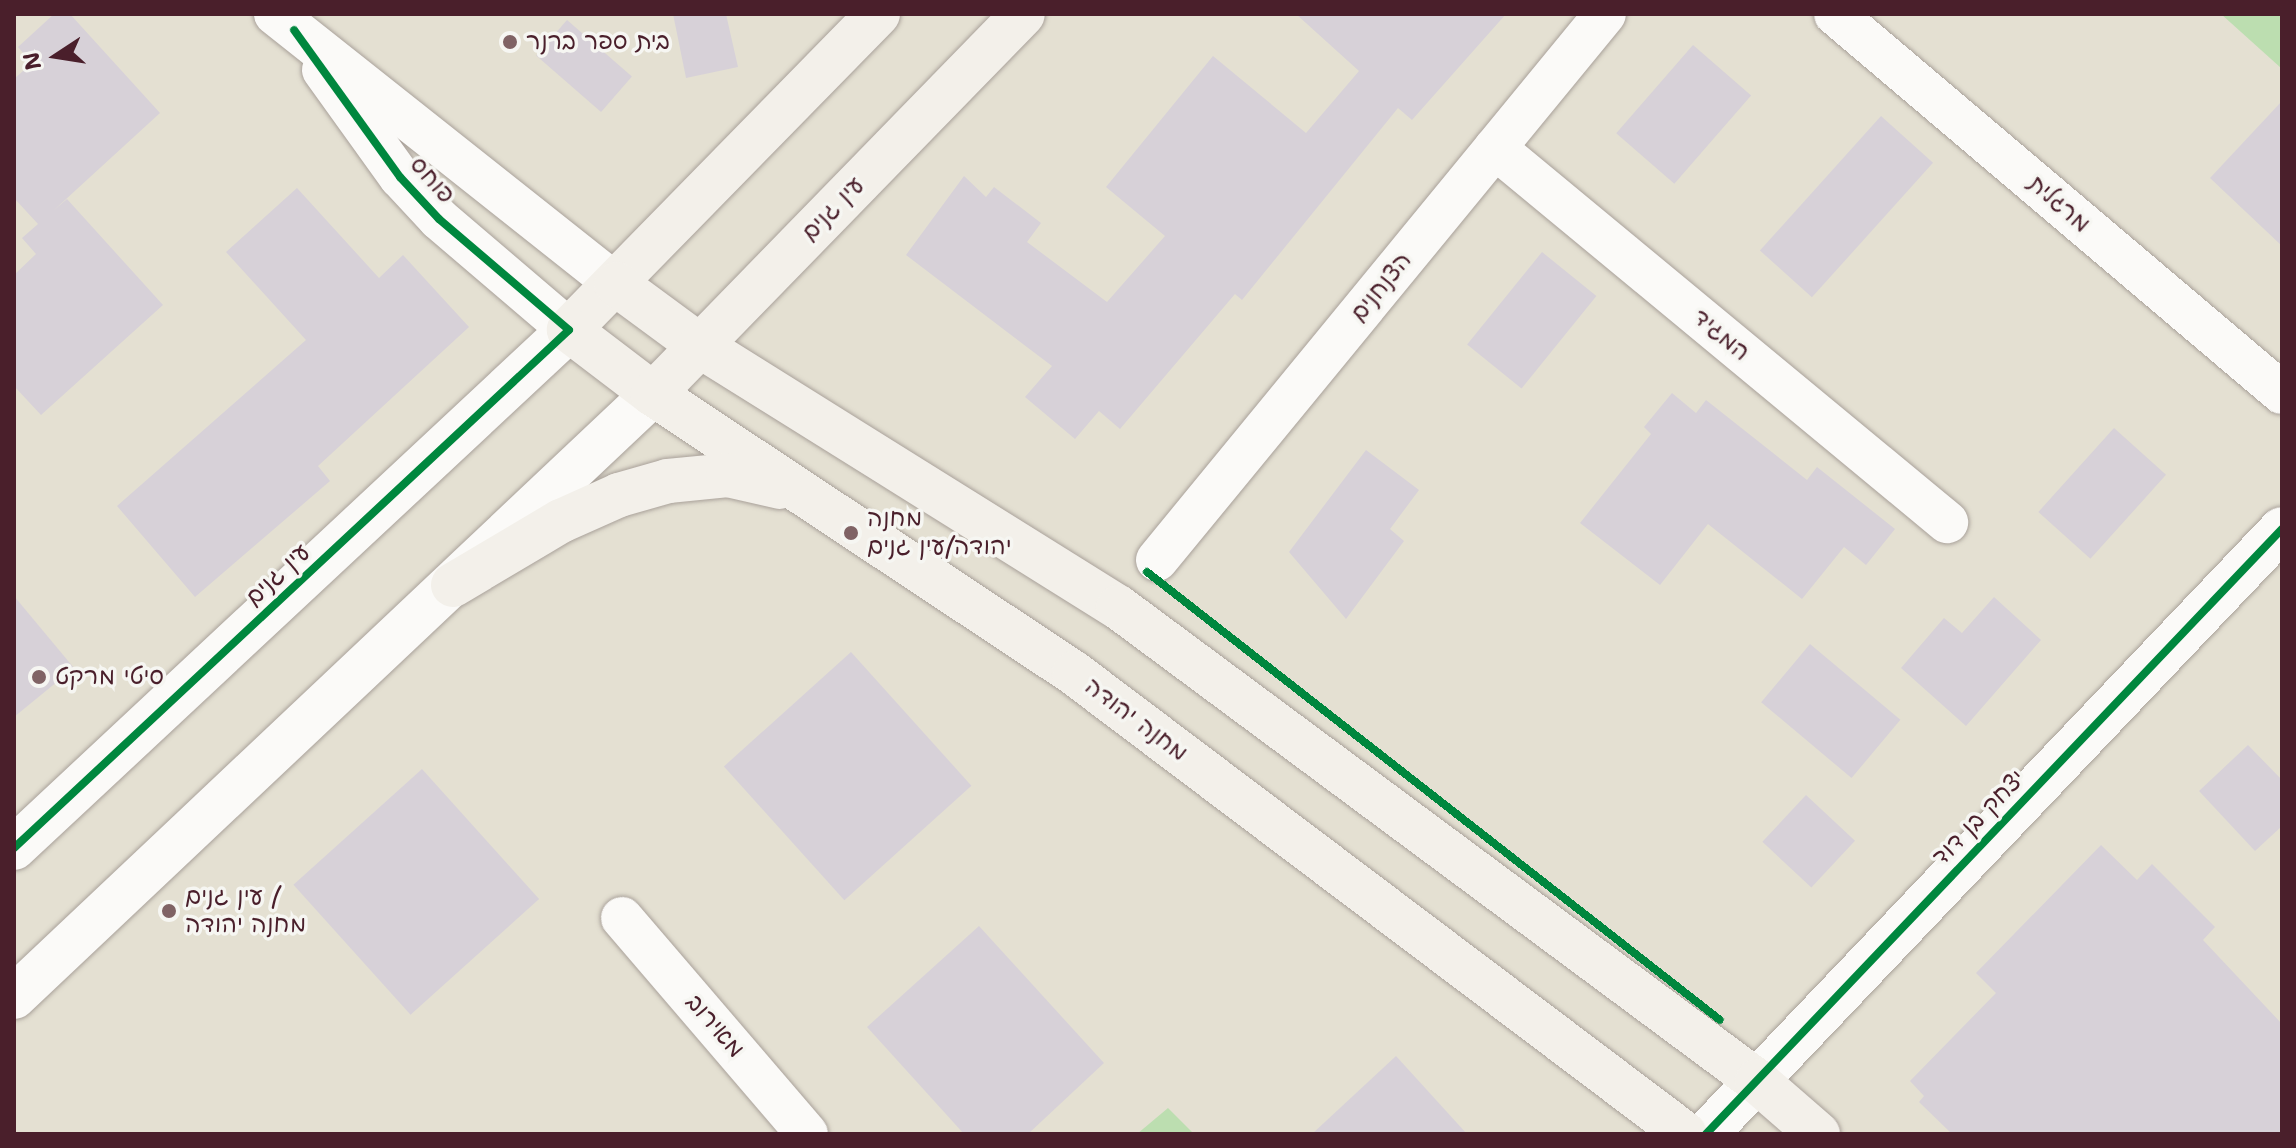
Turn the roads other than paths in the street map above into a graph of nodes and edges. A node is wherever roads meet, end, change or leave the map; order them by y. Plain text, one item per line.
1 (878, 14) edge
2 (1023, 14) edge
3 (1605, 14) edge
4 (1835, 14) edge
5 (285, 22) edge
6 (1495, 148) junction
7 (616, 284) junction
8 (569, 330) junction
9 (700, 346) junction
10 (2282, 393) edge
11 (653, 394) junction
12 (805, 493) junction
13 (1947, 522) dead end
14 (2282, 529) edge
15 (1157, 560) dead end
16 (453, 585) junction
17 (14, 848) edge
18 (622, 918) dead end
19 (14, 997) edge
20 (1757, 1081) junction
21 (807, 1134) edge
22 (1685, 1134) edge
23 (1706, 1134) edge
24 (1818, 1134) edge

1 - 7 main road, עין גנים
2 - 9 main road, עין גנים
3 - 6 street, הצנחנים
4 - 10 street, מרגלית
5 - 7 street, פוחס
5 - 8 street, פוחס
6 - 13 street, המגיד
6 - 15 street, הצנחנים
7 - 8 main road, עין גנים
7 - 9 main road, פוחס
8 - 11 main road, מחנה יהודה
8 - 17 street, עין גנים
9 - 11 main road, עין גנים
9 - 20 main road
11 - 12 main road, מחנה יהודה
11 - 16 street, עין גנים
12 - 16 main road
12 - 22 main road, מחנה יהודה
14 - 20 street, יצחק בן דוד
16 - 19 street, עין גנים
18 - 21 street, מאירוב
20 - 23 street, יצחק בן דוד
20 - 24 main road

